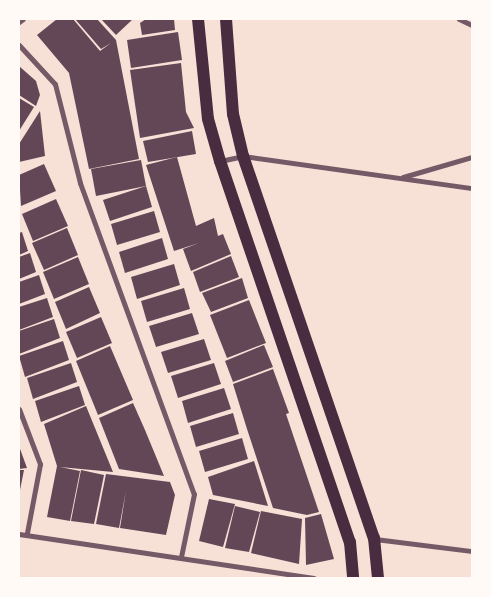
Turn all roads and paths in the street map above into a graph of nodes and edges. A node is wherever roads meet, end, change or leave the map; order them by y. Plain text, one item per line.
1 (23, 19) edge
2 (198, 19) edge
3 (226, 19) edge
4 (459, 19) edge
5 (19, 22) edge
6 (472, 25) edge
7 (19, 44) edge
8 (243, 156) junction
9 (472, 157) edge
10 (220, 161) junction
11 (400, 177) junction
12 (472, 188) edge
13 (19, 409) edge
14 (27, 533) junction
15 (19, 534) edge
16 (374, 538) junction
17 (472, 550) edge
18 (181, 557) junction
19 (314, 578) edge
20 (353, 578) edge
21 (378, 578) edge

1 - 5 street
2 - 10 main road
3 - 8 main road
4 - 6 street
7 - 18 street
8 - 10 street
8 - 11 street
8 - 16 main road
9 - 11 street
10 - 20 main road
11 - 12 street
13 - 14 street
14 - 15 street
14 - 18 street
16 - 17 street
16 - 21 main road
18 - 19 street

